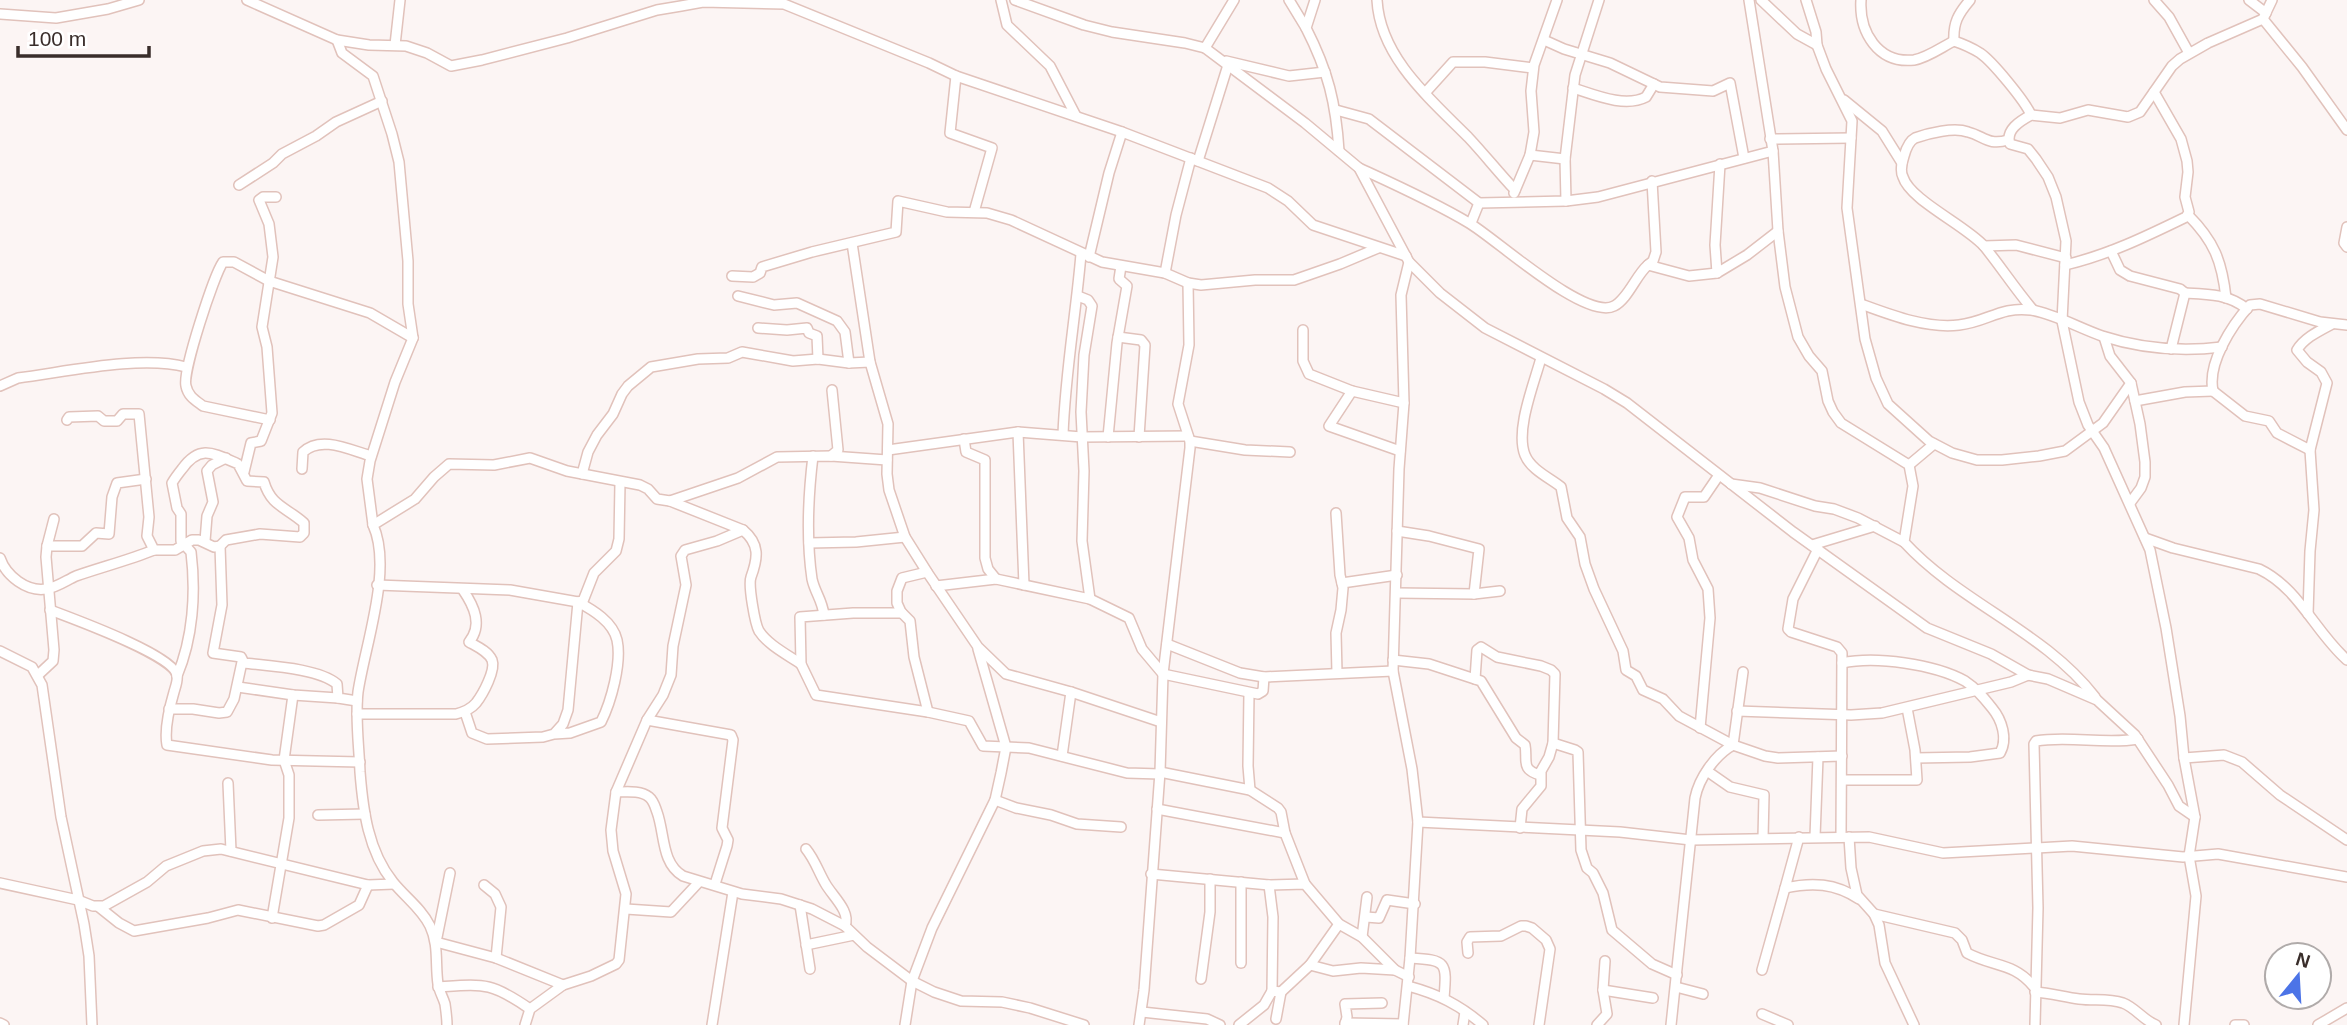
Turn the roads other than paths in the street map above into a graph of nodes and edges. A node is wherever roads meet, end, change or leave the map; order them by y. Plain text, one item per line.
1 (139, 0) edge
2 (247, 0) edge
3 (264, 0) edge
4 (400, 0) edge
5 (1001, 0) edge
6 (1015, 0) edge
7 (1234, 0) edge
8 (1289, 0) edge
9 (1315, 0) edge
10 (1377, 0) edge
11 (1557, 0) edge
12 (1599, 0) edge
13 (1749, 0) edge
14 (1761, 0) edge
15 (1805, 0) edge
16 (1861, 0) edge
17 (1970, 0) edge
18 (2154, 0) edge
19 (2249, 0) edge
20 (2272, 0) edge
21 (275, 12) junction
22 (0, 14) edge
23 (2264, 16) junction
24 (1306, 28) junction
25 (337, 40) junction
26 (1544, 40) junction
27 (1954, 41) junction
28 (395, 45) junction
29 (1817, 45) junction
30 (1205, 48) junction
31 (1584, 53) junction
32 (2189, 53) junction
33 (1225, 62) junction
34 (1533, 68) junction
35 (1325, 72) junction
36 (956, 76) junction
37 (1654, 84) junction
38 (1573, 88) junction
39 (2154, 92) junction
40 (1425, 93) junction
41 (1843, 99) junction
42 (382, 101) junction
43 (2347, 108) edge
44 (1336, 110) junction
45 (2335, 112) junction
46 (2031, 115) junction
47 (1076, 116) junction
48 (2347, 130) edge
49 (1122, 132) junction
50 (1851, 138) junction
51 (1770, 139) junction
52 (2008, 140) junction
53 (1339, 151) junction
54 (1773, 151) junction
55 (1530, 155) junction
56 (1744, 158) junction
57 (1565, 159) junction
58 (1195, 160) junction
59 (1720, 164) junction
60 (1902, 164) junction
61 (1359, 168) junction
62 (1652, 181) junction
63 (239, 185) dead end
64 (1515, 190) junction
65 (276, 197) dead end
66 (1566, 201) junction
67 (1510, 202) junction
68 (1479, 203) junction
69 (974, 212) junction
70 (2188, 215) junction
71 (1471, 223) junction
72 (2347, 227) edge
73 (1778, 231) junction
74 (852, 243) junction
75 (1984, 246) junction
76 (2347, 247) edge
77 (1378, 248) junction
78 (2111, 251) junction
79 (1085, 256) junction
80 (1408, 259) junction
81 (2065, 262) junction
82 (1648, 265) junction
83 (1121, 266) junction
84 (1165, 273) junction
85 (1717, 273) junction
86 (732, 276) dead end
87 (269, 281) junction
88 (1188, 283) junction
89 (2185, 293) junction
90 (738, 296) dead end
91 (1078, 296) junction
92 (2226, 298) junction
93 (1861, 304) junction
94 (2246, 309) junction
95 (2033, 310) junction
96 (2062, 321) junction
97 (2332, 324) junction
98 (2347, 325) edge
99 (758, 328) dead end
100 (1303, 330) dead end
101 (1118, 337) junction
102 (2104, 337) junction
103 (413, 338) junction
104 (2222, 347) junction
105 (2171, 349) junction
106 (1541, 358) junction
107 (818, 359) junction
108 (870, 362) junction
109 (849, 363) junction
110 (186, 367) junction
111 (2131, 383) junction
112 (0, 386) edge
113 (832, 390) dead end
114 (1352, 391) junction
115 (2213, 391) junction
116 (2135, 401) junction
117 (1404, 403) junction
118 (67, 420) dead end
119 (270, 420) junction
120 (1018, 432) junction
121 (2093, 432) junction
122 (1063, 435) junction
123 (1082, 437) junction
124 (1108, 437) junction
125 (1139, 437) junction
126 (1189, 438) junction
127 (964, 439) junction
128 (1934, 444) junction
129 (2310, 450) junction
130 (1400, 451) junction
131 (1290, 452) dead end
132 (888, 455) junction
133 (371, 456) junction
134 (813, 456) junction
135 (831, 456) junction
136 (226, 458) junction
137 (1909, 465) junction
138 (302, 469) dead end
139 (244, 472) junction
140 (582, 474) junction
141 (1719, 475) junction
142 (146, 479) junction
143 (620, 482) junction
144 (1731, 484) junction
145 (670, 501) junction
146 (2130, 503) junction
147 (1336, 513) dead end
148 (54, 519) dead end
149 (373, 525) junction
150 (1875, 526) junction
151 (743, 530) junction
152 (1397, 531) junction
153 (905, 537) junction
154 (2145, 538) junction
155 (205, 541) junction
156 (1904, 542) junction
157 (809, 543) junction
158 (182, 545) junction
159 (220, 546) junction
160 (47, 547) junction
161 (1815, 547) junction
162 (154, 550) junction
163 (0, 558) edge
164 (927, 572) junction
165 (1397, 575) junction
166 (996, 579) junction
167 (1342, 583) junction
168 (377, 585) junction
169 (1024, 585) junction
170 (936, 586) junction
171 (48, 589) junction
172 (463, 590) junction
173 (1500, 591) dead end
174 (1397, 593) junction
175 (1474, 594) junction
176 (1090, 599) junction
177 (578, 602) junction
178 (50, 610) junction
179 (902, 614) junction
180 (2308, 614) junction
181 (824, 615) junction
182 (1167, 644) junction
183 (978, 647) junction
184 (0, 651) edge
185 (1393, 660) junction
186 (2347, 660) edge
187 (242, 662) junction
188 (1842, 663) junction
189 (801, 664) junction
190 (1393, 671) junction
191 (1743, 672) dead end
192 (1337, 673) junction
193 (1163, 674) junction
194 (38, 675) junction
195 (2028, 675) junction
196 (177, 676) junction
197 (1264, 677) junction
198 (1475, 679) junction
199 (238, 687) junction
200 (1976, 689) junction
201 (1071, 692) junction
202 (1249, 693) junction
203 (293, 695) junction
204 (338, 698) junction
205 (2097, 700) junction
206 (357, 701) junction
207 (1907, 708) junction
208 (169, 709) junction
209 (1737, 711) junction
210 (465, 712) junction
211 (928, 712) junction
212 (357, 714) junction
213 (1843, 715) junction
214 (647, 720) junction
215 (1161, 722) junction
216 (1700, 728) junction
217 (554, 734) junction
218 (2138, 739) junction
219 (1553, 743) junction
220 (1733, 745) junction
221 (1006, 747) junction
222 (1062, 756) junction
223 (1842, 756) junction
224 (1818, 757) junction
225 (1916, 758) junction
226 (2184, 758) junction
227 (284, 760) junction
228 (360, 762) junction
229 (1707, 771) junction
230 (1160, 773) junction
231 (1540, 775) junction
232 (1842, 780) junction
233 (228, 783) dead end
234 (1250, 790) junction
235 (616, 792) junction
236 (995, 800) junction
237 (1157, 809) junction
238 (365, 814) junction
239 (318, 815) dead end
240 (2195, 817) junction
241 (1418, 822) junction
242 (1121, 827) dead end
243 (1520, 828) junction
244 (1581, 830) junction
245 (1285, 833) junction
246 (1798, 837) junction
247 (1815, 837) junction
248 (1845, 837) junction
249 (1763, 838) junction
250 (1691, 840) junction
251 (2347, 840) edge
252 (806, 849) dead end
253 (2037, 850) junction
254 (231, 851) junction
255 (2189, 856) junction
256 (280, 864) junction
257 (450, 873) dead end
258 (1152, 874) junction
259 (2347, 877) edge
260 (1210, 879) junction
261 (699, 882) junction
262 (1241, 882) junction
263 (0, 883) edge
264 (394, 884) junction
265 (715, 884) junction
266 (1305, 884) junction
267 (369, 885) junction
268 (1269, 885) junction
269 (484, 886) dead end
270 (1785, 888) junction
271 (733, 892) junction
272 (1367, 897) dead end
273 (78, 900) junction
274 (1860, 900) junction
275 (1415, 904) junction
276 (800, 905) junction
277 (99, 906) junction
278 (626, 909) junction
279 (1874, 914) junction
280 (1366, 917) junction
281 (272, 918) junction
282 (1339, 924) junction
283 (845, 926) junction
284 (854, 935) junction
285 (1362, 937) junction
286 (436, 942) junction
287 (806, 945) junction
288 (1468, 953) dead end
289 (496, 957) junction
290 (1410, 958) junction
291 (1605, 961) dead end
292 (1241, 963) dead end
293 (1310, 965) junction
294 (810, 969) dead end
295 (1395, 970) junction
296 (1762, 970) dead end
297 (1677, 975) junction
298 (1200, 979) dead end
299 (912, 981) junction
300 (1409, 982) junction
301 (563, 985) junction
302 (438, 987) junction
303 (1676, 987) junction
304 (2035, 989) junction
305 (1603, 990) junction
306 (1276, 992) junction
307 (1703, 994) dead end
308 (1444, 998) junction
309 (1653, 998) dead end
310 (1382, 1003) dead end
311 (2347, 1008) edge
312 (530, 1009) junction
313 (1142, 1012) junction
314 (1465, 1012) junction
315 (1762, 1014) dead end
316 (1276, 1019) dead end
317 (1345, 1024) edge
318 (1481, 1024) edge
319 (92, 1025) edge
320 (447, 1025) edge
321 (525, 1025) edge
322 (712, 1025) edge
323 (905, 1025) edge
324 (1084, 1025) edge
325 (1139, 1025) edge
326 (1220, 1025) edge
327 (1239, 1025) edge
328 (1403, 1025) edge
329 (1463, 1025) edge
330 (1539, 1025) edge
331 (1597, 1025) edge
332 (1671, 1025) edge
333 (1788, 1025) edge
334 (1914, 1025) edge
335 (2035, 1025) edge
336 (2155, 1025) edge
337 (2184, 1025) edge
338 (2235, 1025) edge
339 (2244, 1025) edge
340 (2318, 1025) edge

1 - 22 street
2 - 21 street
3 - 21 street
4 - 28 street
5 - 47 street
6 - 30 street
7 - 30 street
8 - 24 street
9 - 24 street
10 - 40 street
11 - 26 street
12 - 31 street
13 - 51 street
14 - 29 street
15 - 29 street
16 - 27 street
17 - 27 street
18 - 32 street
19 - 23 street
20 - 23 street
21 - 25 street
23 - 32 street
23 - 45 street
24 - 35 street
25 - 28 street
25 - 42 street
26 - 31 street
26 - 34 street
27 - 46 street
28 - 36 street
29 - 41 street
30 - 33 street
31 - 37 street
31 - 38 street
32 - 39 street
33 - 35 street
33 - 53 street
33 - 58 street
34 - 40 street
34 - 55 street
35 - 44 street
36 - 47 street
36 - 69 street
37 - 38 street
37 - 56 street
38 - 57 street
39 - 46 street
39 - 70 street
40 - 64 street
41 - 50 street
41 - 60 street
42 - 63 street
42 - 103 street
43 - 45 street
44 - 53 street
44 - 68 street
45 - 48 street
46 - 52 street
47 - 49 street
49 - 58 street
49 - 79 street
50 - 51 street
50 - 93 street
51 - 54 street
52 - 60 street
52 - 81 street
53 - 61 street
54 - 56 street
54 - 73 street
55 - 57 street
55 - 64 street
56 - 59 street
57 - 66 street
58 - 77 street
58 - 84 street
59 - 62 street
59 - 85 street
60 - 75 street
61 - 71 street
61 - 80 street
62 - 66 street
62 - 82 street
64 - 67 street
65 - 87 street
66 - 67 street
67 - 68 street
68 - 71 street
69 - 74 street
69 - 79 street
70 - 78 street
70 - 92 street
71 - 82 street
72 - 76 street
73 - 85 street
73 - 137 street
74 - 86 street
74 - 108 street
75 - 81 street
75 - 95 street
77 - 80 street
77 - 88 street
78 - 81 street
78 - 89 street
79 - 83 street
79 - 91 street
80 - 106 street
80 - 117 street
81 - 96 street
82 - 85 street
83 - 84 street
83 - 101 street
84 - 88 street
87 - 103 street
87 - 110 street
87 - 119 street
88 - 126 street
89 - 92 street
89 - 105 street
90 - 109 street
91 - 122 street
91 - 123 street
92 - 94 street
93 - 95 street
93 - 128 street
94 - 97 street
94 - 104 street
95 - 96 street
96 - 102 street
96 - 121 street
97 - 98 street
97 - 129 street
99 - 107 street
100 - 114 street
101 - 124 street
101 - 125 street
102 - 105 street
102 - 111 street
103 - 133 street
104 - 105 street
104 - 115 street
106 - 141 street
106 - 216 street
107 - 109 street
107 - 140 street
108 - 109 street
108 - 132 street
110 - 112 street
110 - 119 street
111 - 116 street
111 - 121 street
113 - 135 street
114 - 117 street
114 - 130 street
115 - 116 street
115 - 129 street
116 - 146 street
117 - 130 street
118 - 142 street
119 - 139 street
120 - 122 street
120 - 127 street
120 - 169 street
121 - 128 street
121 - 146 street
122 - 123 street
123 - 124 street
123 - 176 street
124 - 125 street
125 - 126 street
126 - 131 street
126 - 182 street
127 - 132 street
127 - 166 street
128 - 137 street
129 - 180 street
130 - 152 street
132 - 135 street
132 - 153 street
133 - 138 street
133 - 149 street
134 - 135 street
134 - 145 street
134 - 157 street
136 - 139 street
136 - 155 street
136 - 158 street
137 - 156 street
139 - 159 street
140 - 143 street
140 - 149 street
141 - 144 street
141 - 216 street
142 - 160 street
142 - 162 street
143 - 145 street
143 - 177 street
144 - 150 street
144 - 161 street
145 - 151 street
146 - 154 street
147 - 167 street
148 - 160 street
149 - 168 street
150 - 156 street
150 - 161 street
151 - 189 street
151 - 214 street
152 - 165 street
152 - 175 street
153 - 157 street
153 - 164 street
154 - 180 street
154 - 226 street
155 - 158 street
155 - 159 street
156 - 205 street
157 - 181 street
158 - 162 street
158 - 196 street
159 - 187 street
160 - 171 street
161 - 188 street
161 - 195 street
162 - 171 street
163 - 171 street
164 - 170 street
164 - 179 street
165 - 167 street
165 - 174 street
166 - 169 street
166 - 170 street
167 - 192 street
168 - 172 street
168 - 206 street
169 - 176 street
170 - 183 street
171 - 178 street
172 - 177 street
172 - 210 street
173 - 175 street
174 - 175 street
174 - 185 street
176 - 193 street
177 - 217 street
177 - 217 street
178 - 194 street
178 - 196 street
179 - 181 street
179 - 211 street
180 - 186 street
181 - 189 street
182 - 193 street
182 - 197 street
183 - 201 street
183 - 221 street
184 - 194 street
185 - 190 street
185 - 198 street
187 - 199 street
187 - 204 street
188 - 200 street
188 - 213 street
189 - 211 street
190 - 192 street
190 - 241 street
191 - 209 street
192 - 197 street
193 - 202 street
193 - 215 street
194 - 273 street
195 - 200 street
195 - 205 street
196 - 208 street
197 - 202 street
198 - 219 street
198 - 231 street
199 - 203 street
199 - 208 street
200 - 207 street
200 - 225 street
201 - 215 street
201 - 222 street
202 - 234 street
203 - 204 street
203 - 227 street
204 - 206 street
205 - 218 street
206 - 212 street
207 - 213 street
207 - 225 street
208 - 227 street
209 - 213 street
209 - 220 street
210 - 212 street
210 - 217 street
211 - 221 street
212 - 228 street
213 - 223 street
214 - 235 street
214 - 265 street
215 - 230 street
216 - 220 street
218 - 240 street
218 - 253 street
219 - 231 street
219 - 244 street
220 - 224 street
220 - 229 street
221 - 222 street
221 - 236 street
222 - 230 street
223 - 224 street
223 - 232 street
224 - 247 street
225 - 232 street
226 - 240 street
226 - 251 street
227 - 228 street
227 - 256 street
228 - 238 street
229 - 249 street
229 - 250 street
230 - 234 street
230 - 237 street
231 - 243 street
232 - 248 street
233 - 254 street
234 - 245 street
235 - 261 street
235 - 278 street
236 - 242 street
236 - 299 street
237 - 245 street
237 - 258 street
238 - 239 street
238 - 264 street
240 - 255 street
241 - 243 street
241 - 275 street
243 - 244 street
244 - 250 street
244 - 297 street
245 - 266 street
246 - 247 street
246 - 249 street
246 - 270 street
247 - 248 street
248 - 253 street
248 - 274 street
249 - 250 street
250 - 297 street
252 - 283 street
253 - 255 street
253 - 304 street
254 - 256 street
254 - 277 street
255 - 259 street
255 - 337 street
256 - 267 street
256 - 281 street
257 - 286 street
258 - 260 street
258 - 313 street
260 - 262 street
260 - 298 street
261 - 265 street
261 - 278 street
262 - 268 street
262 - 292 street
263 - 273 street
264 - 267 street
264 - 286 street
265 - 271 street
266 - 268 street
266 - 282 street
267 - 281 street
268 - 306 street
269 - 289 street
270 - 274 street
270 - 296 street
271 - 276 street
271 - 322 street
272 - 280 street
273 - 277 street
273 - 319 street
274 - 279 street
275 - 280 street
275 - 290 street
276 - 283 street
276 - 287 street
277 - 281 street
278 - 301 street
279 - 304 street
279 - 334 street
280 - 285 street
282 - 285 street
282 - 293 street
283 - 284 street
284 - 287 street
284 - 299 street
285 - 295 street
286 - 289 street
286 - 302 street
287 - 294 street
288 - 330 street
289 - 301 street
290 - 300 street
290 - 308 street
291 - 305 street
293 - 295 street
293 - 306 street
295 - 300 street
297 - 303 street
299 - 323 street
299 - 324 street
300 - 308 street
300 - 328 street
301 - 312 street
302 - 312 street
302 - 320 street
303 - 307 street
303 - 332 street
304 - 335 street
304 - 336 street
305 - 309 street
305 - 331 street
306 - 316 street
306 - 327 street
308 - 314 street
310 - 317 street
311 - 340 street
312 - 321 street
313 - 325 street
313 - 326 street
314 - 318 street
314 - 329 street
315 - 333 street
317 - 328 street
338 - 339 street

